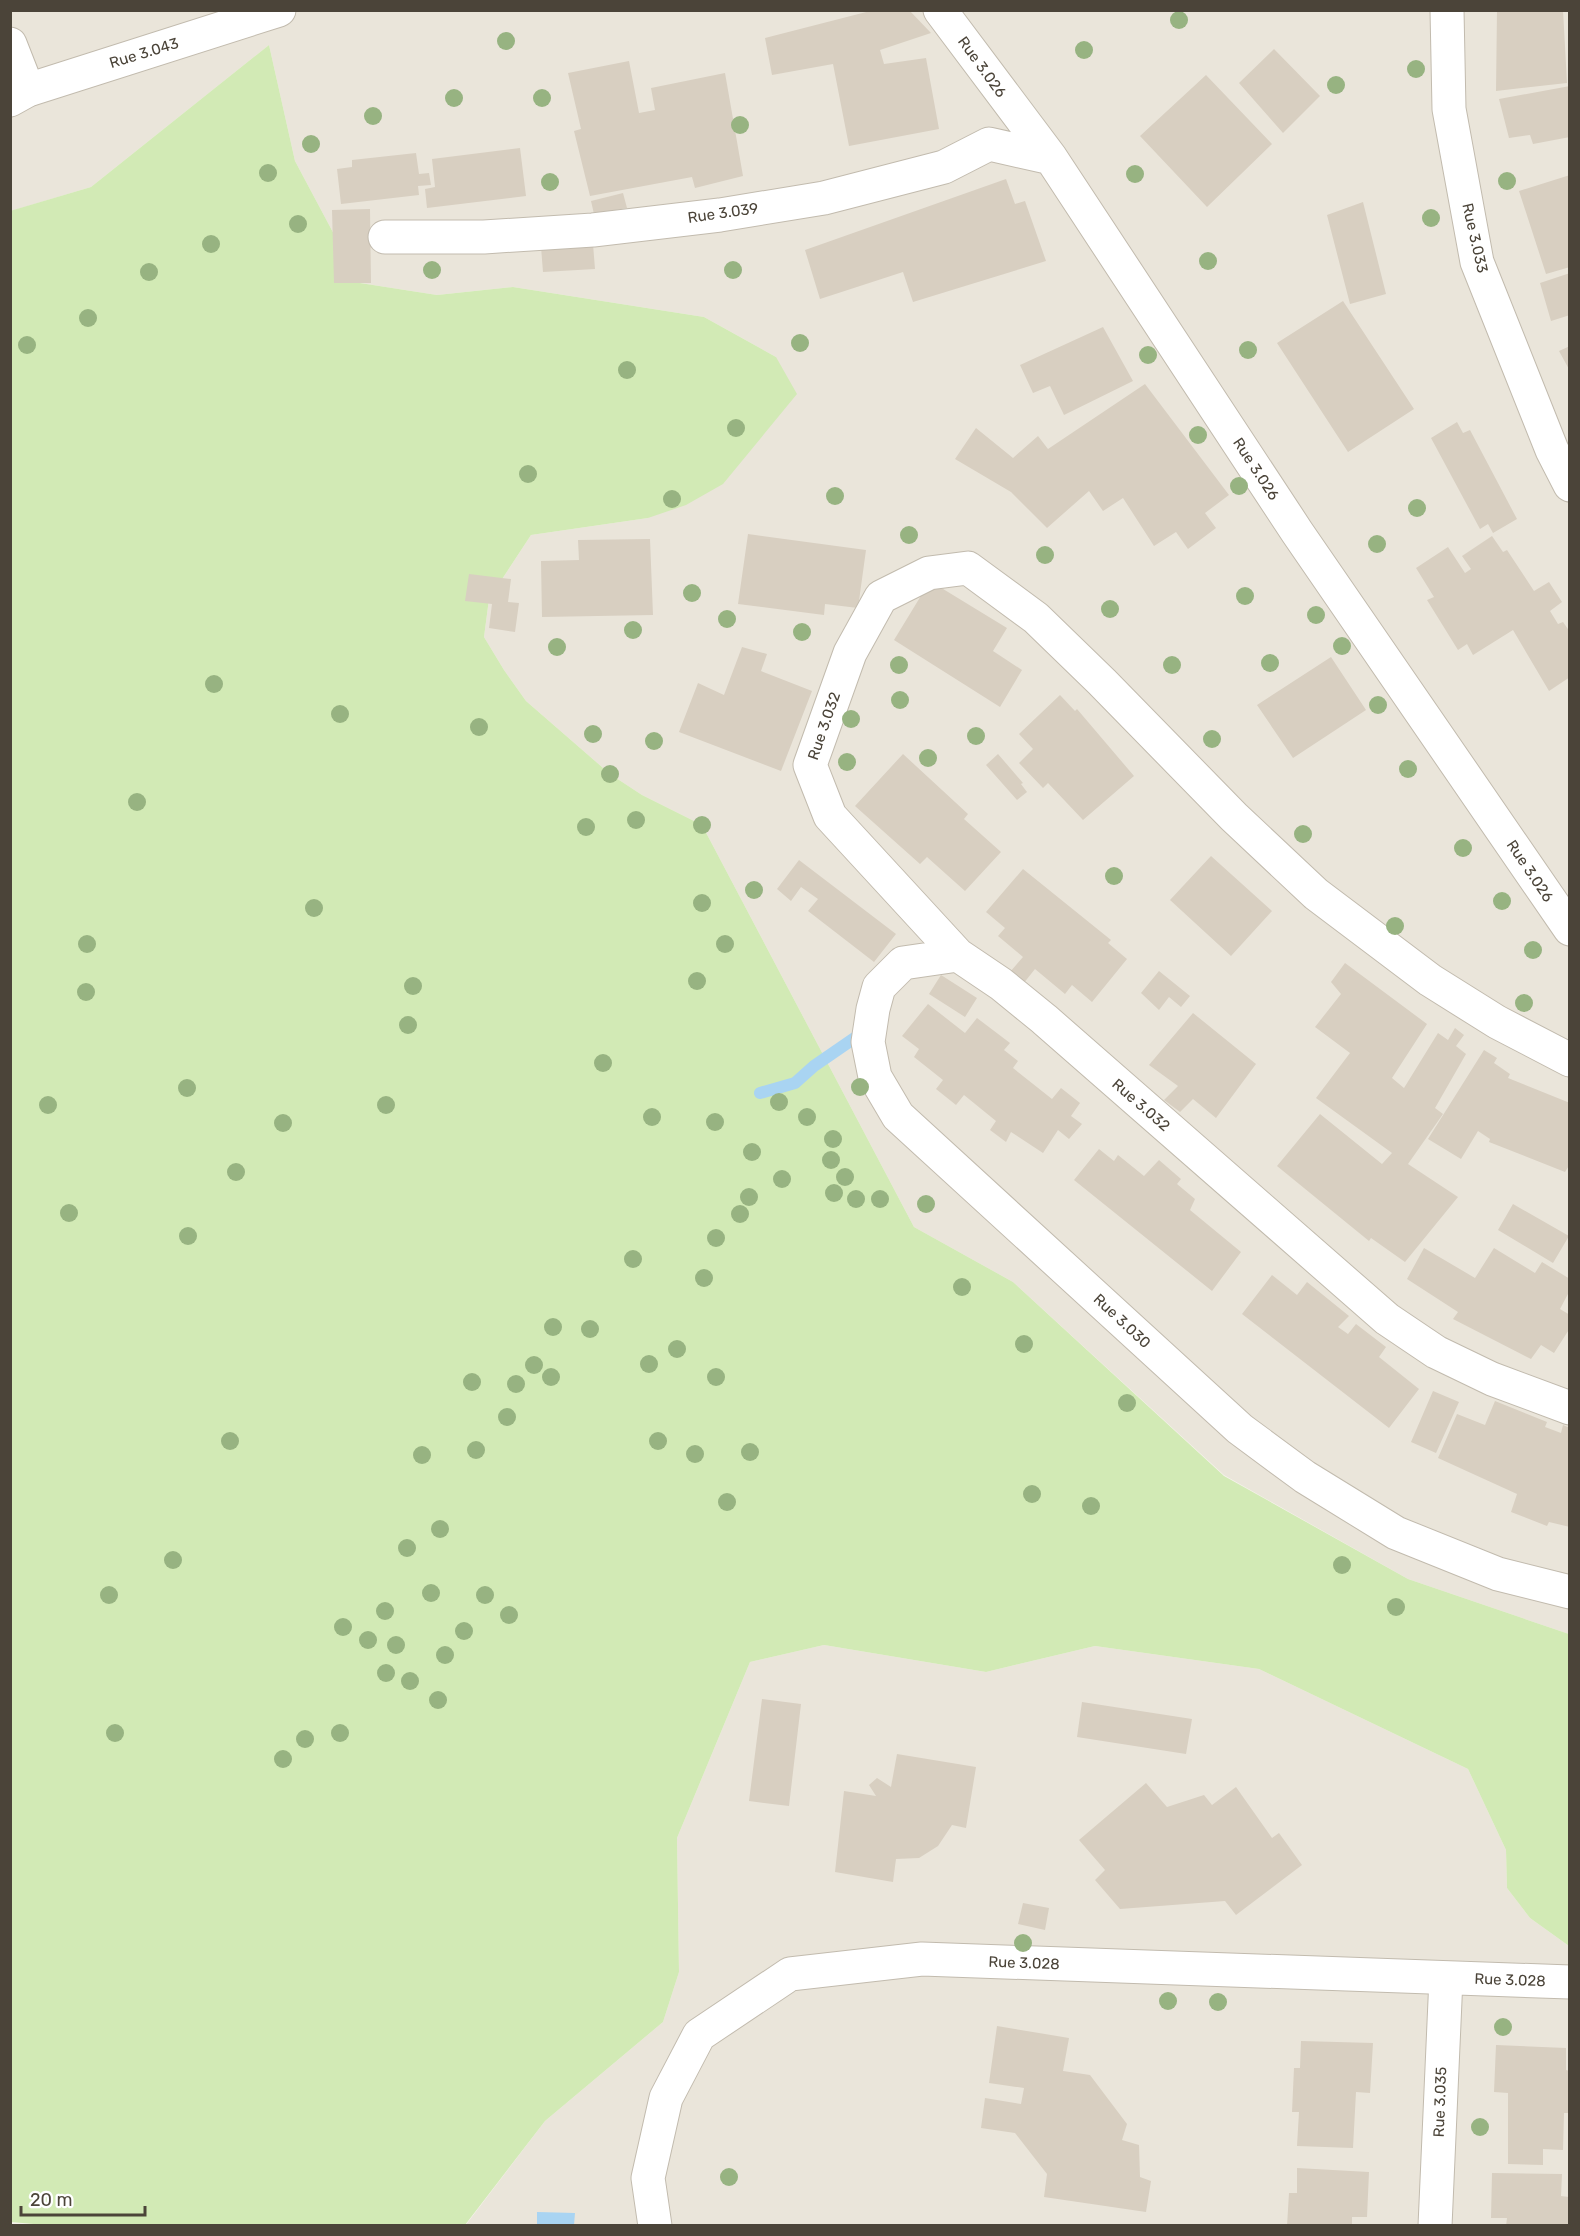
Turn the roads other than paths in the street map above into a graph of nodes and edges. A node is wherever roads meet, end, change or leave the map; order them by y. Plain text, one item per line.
1 (279, 10) edge
2 (940, 10) edge
3 (1447, 10) edge
4 (10, 44) edge
5 (19, 95) edge
6 (1051, 158) junction
7 (385, 237) dead end
8 (1569, 485) edge
9 (1569, 929) edge
10 (958, 955) junction
11 (1569, 1060) edge
12 (1569, 1408) edge
13 (1569, 1592) edge
14 (1446, 1978) junction
15 (1569, 1982) edge
16 (655, 2226) edge
17 (1435, 2226) edge

1 - 5 street, Rue 3.043
2 - 6 street, Rue 3.026
3 - 8 street, Rue 3.033
4 - 5 street
6 - 7 street, Rue 3.039
6 - 9 street, Rue 3.026
10 - 11 street, Rue 3.032
10 - 12 street, Rue 3.032
10 - 13 street, Rue 3.030
14 - 15 street, Rue 3.028
14 - 16 street, Rue 3.028
14 - 17 street, Rue 3.035

